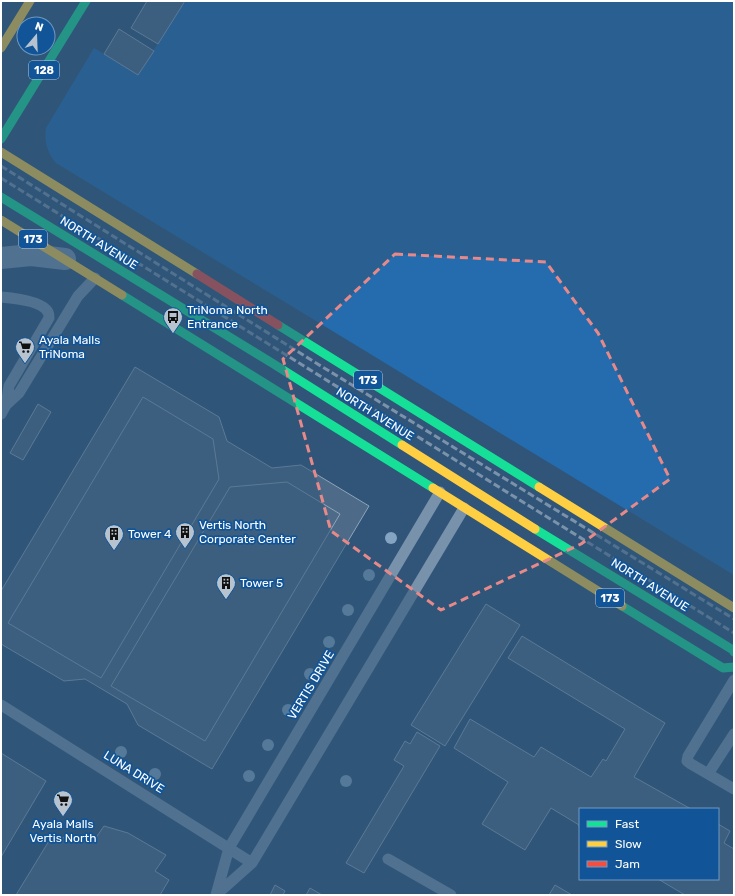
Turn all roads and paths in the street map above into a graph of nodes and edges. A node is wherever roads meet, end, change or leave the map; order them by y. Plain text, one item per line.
1 (30, 1) edge
2 (86, 1) edge
3 (1, 48) edge
4 (1, 138) edge
5 (1, 152) edge
6 (1, 197) edge
7 (1, 220) edge
8 (1, 258) edge
9 (65, 259) junction
10 (96, 278) junction
11 (1, 297) edge
12 (186, 322) junction
13 (267, 372) junction
14 (10, 387) edge
15 (3, 409) edge
16 (433, 465) junction
17 (440, 492) junction
18 (464, 508) junction
19 (505, 510) junction
20 (734, 608) edge
21 (734, 652) edge
22 (734, 667) edge
23 (734, 680) edge
24 (1, 705) edge
25 (734, 734) edge
26 (708, 774) junction
27 (734, 789) edge
28 (229, 848) junction
29 (388, 859) dead end
30 (252, 863) junction
31 (216, 895) edge
32 (451, 895) edge

1 - 3 main road
2 - 4 main road, 128
5 - 20 main road, NORTH AVENUE / 173
6 - 12 main road, NORTH AVENUE / 173
7 - 9 main road, NORTH AVENUE / 173
8 - 9 street
9 - 10 main road, NORTH AVENUE / 173
10 - 12 main road, NORTH AVENUE / 173
10 - 14 lane
11 - 14 lane
12 - 13 main road, NORTH AVENUE / 173
12 - 13 main road, NORTH AVENUE / 173
13 - 16 main road, NORTH AVENUE / 173
13 - 17 main road, NORTH AVENUE / 173
14 - 15 lane
16 - 17 main road
16 - 19 main road, NORTH AVENUE / 173
17 - 18 main road, NORTH AVENUE / 173
17 - 28 lane, VERTIS DRIVE
18 - 19 main road
18 - 22 main road, NORTH AVENUE / 173
18 - 30 lane, VERTIS DRIVE
19 - 21 main road, NORTH AVENUE / 173
23 - 26 lane
24 - 28 lane, LUNA DRIVE
25 - 26 lane
26 - 27 lane
28 - 30 lane, LUNA DRIVE
28 - 31 lane, VERTIS DRIVE
29 - 32 lane
30 - 31 lane, VERTIS DRIVE

